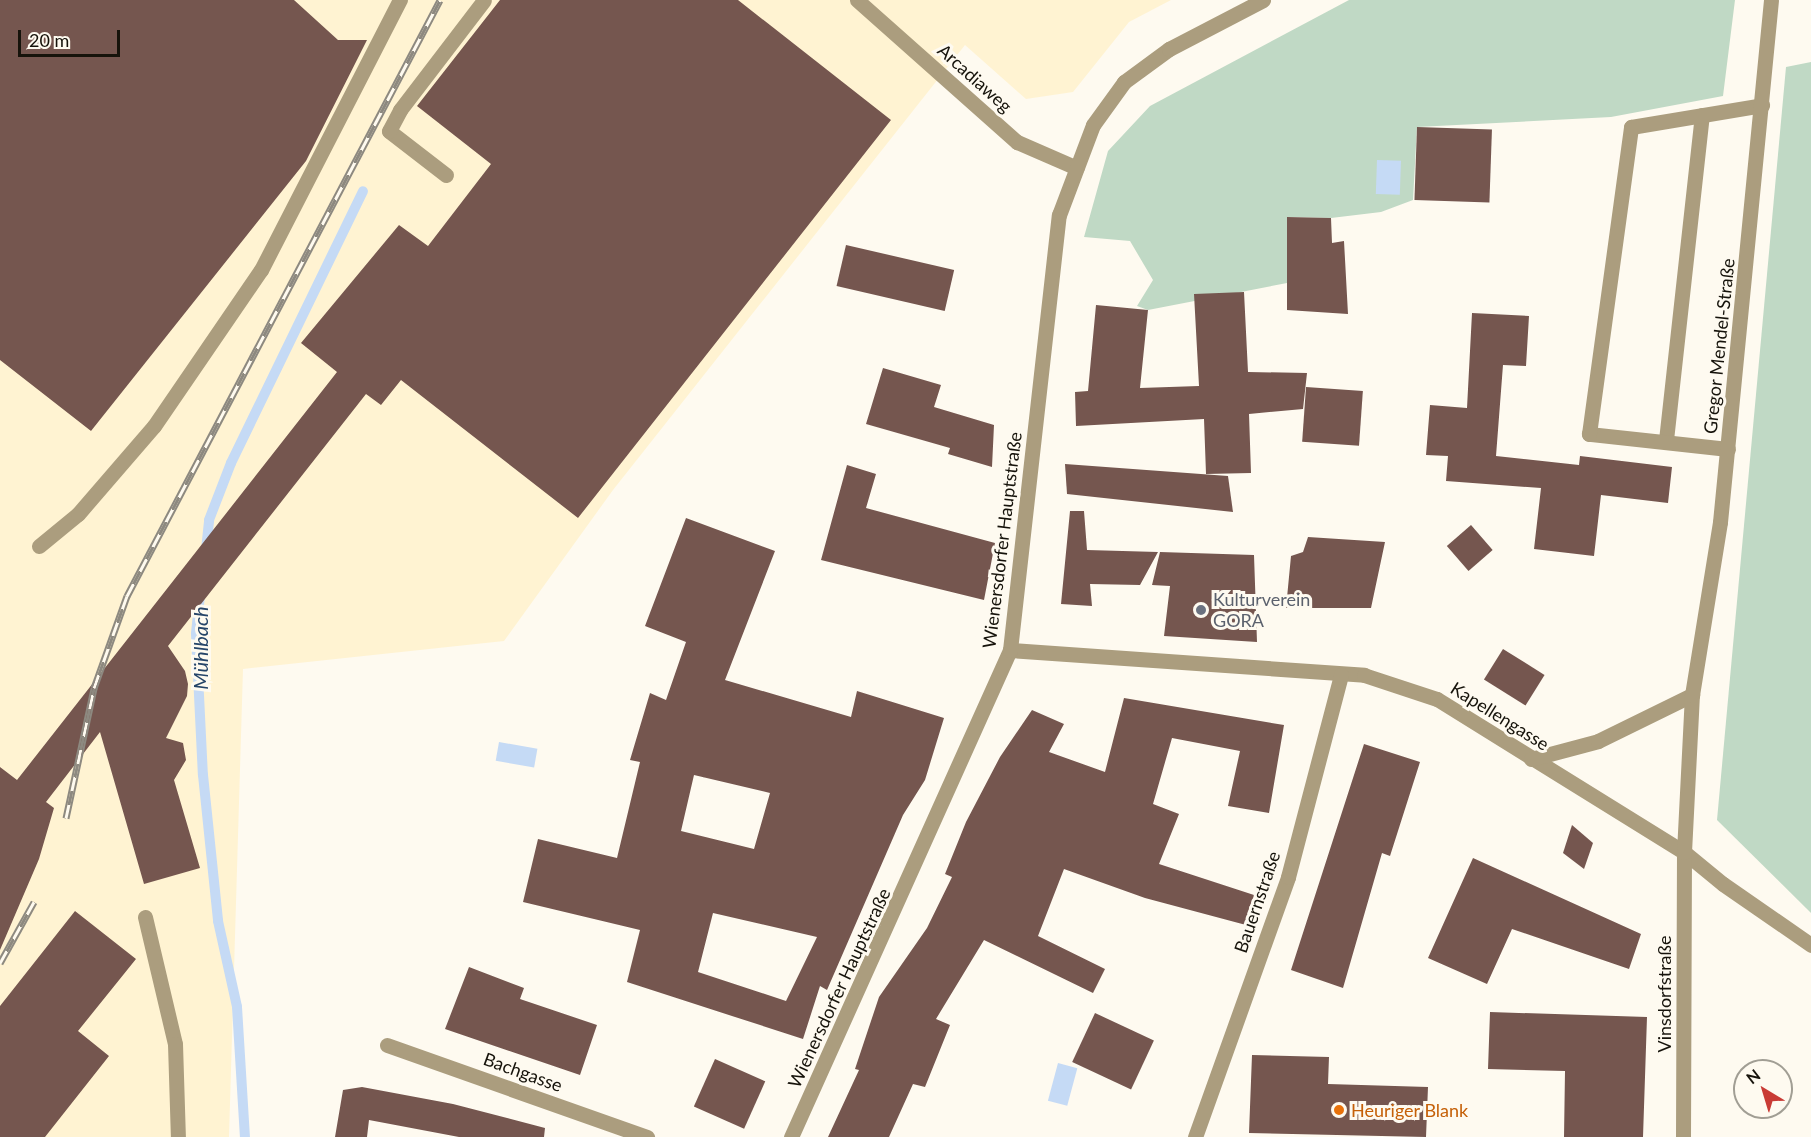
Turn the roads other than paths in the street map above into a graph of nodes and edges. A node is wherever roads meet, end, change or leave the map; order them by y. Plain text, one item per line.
1 (400, 0) edge
2 (484, 0) edge
3 (857, 0) edge
4 (1263, 0) edge
5 (1771, 0) edge
6 (1762, 105) junction
7 (1702, 115) junction
8 (1077, 168) junction
9 (446, 175) dead end
10 (1666, 440) junction
11 (1728, 449) junction
12 (39, 546) dead end
13 (1010, 650) junction
14 (1341, 675) junction
15 (1692, 695) junction
16 (1531, 759) junction
17 (1684, 852) junction
18 (145, 917) dead end
19 (1811, 945) edge
20 (387, 1045) dead end
21 (178, 1137) edge
22 (647, 1137) edge
23 (791, 1137) edge
24 (1194, 1137) edge
25 (1683, 1137) edge

1 - 12 street
2 - 9 street
3 - 8 street, Arcadiaweg
4 - 8 street, Wienersdorfer Hauptstraße
5 - 6 street, Gregor Mendel-Straße
6 - 7 street
6 - 11 street, Gregor Mendel-Straße
7 - 10 street
7 - 10 street
8 - 13 street, Wienersdorfer Hauptstraße
10 - 11 street
11 - 15 street, Gregor Mendel-Straße
13 - 14 street, Kapellengasse
13 - 23 street, Wienersdorfer Hauptstraße
14 - 16 street, Kapellengasse
14 - 24 street, Bauernstraße
15 - 16 street
15 - 17 street, Gregor Mendel-Straße
16 - 17 street, Kapellengasse
17 - 19 street, Kapellengasse
17 - 25 street, Vinsdorfstraße
18 - 21 street
20 - 22 street, Bachgasse

